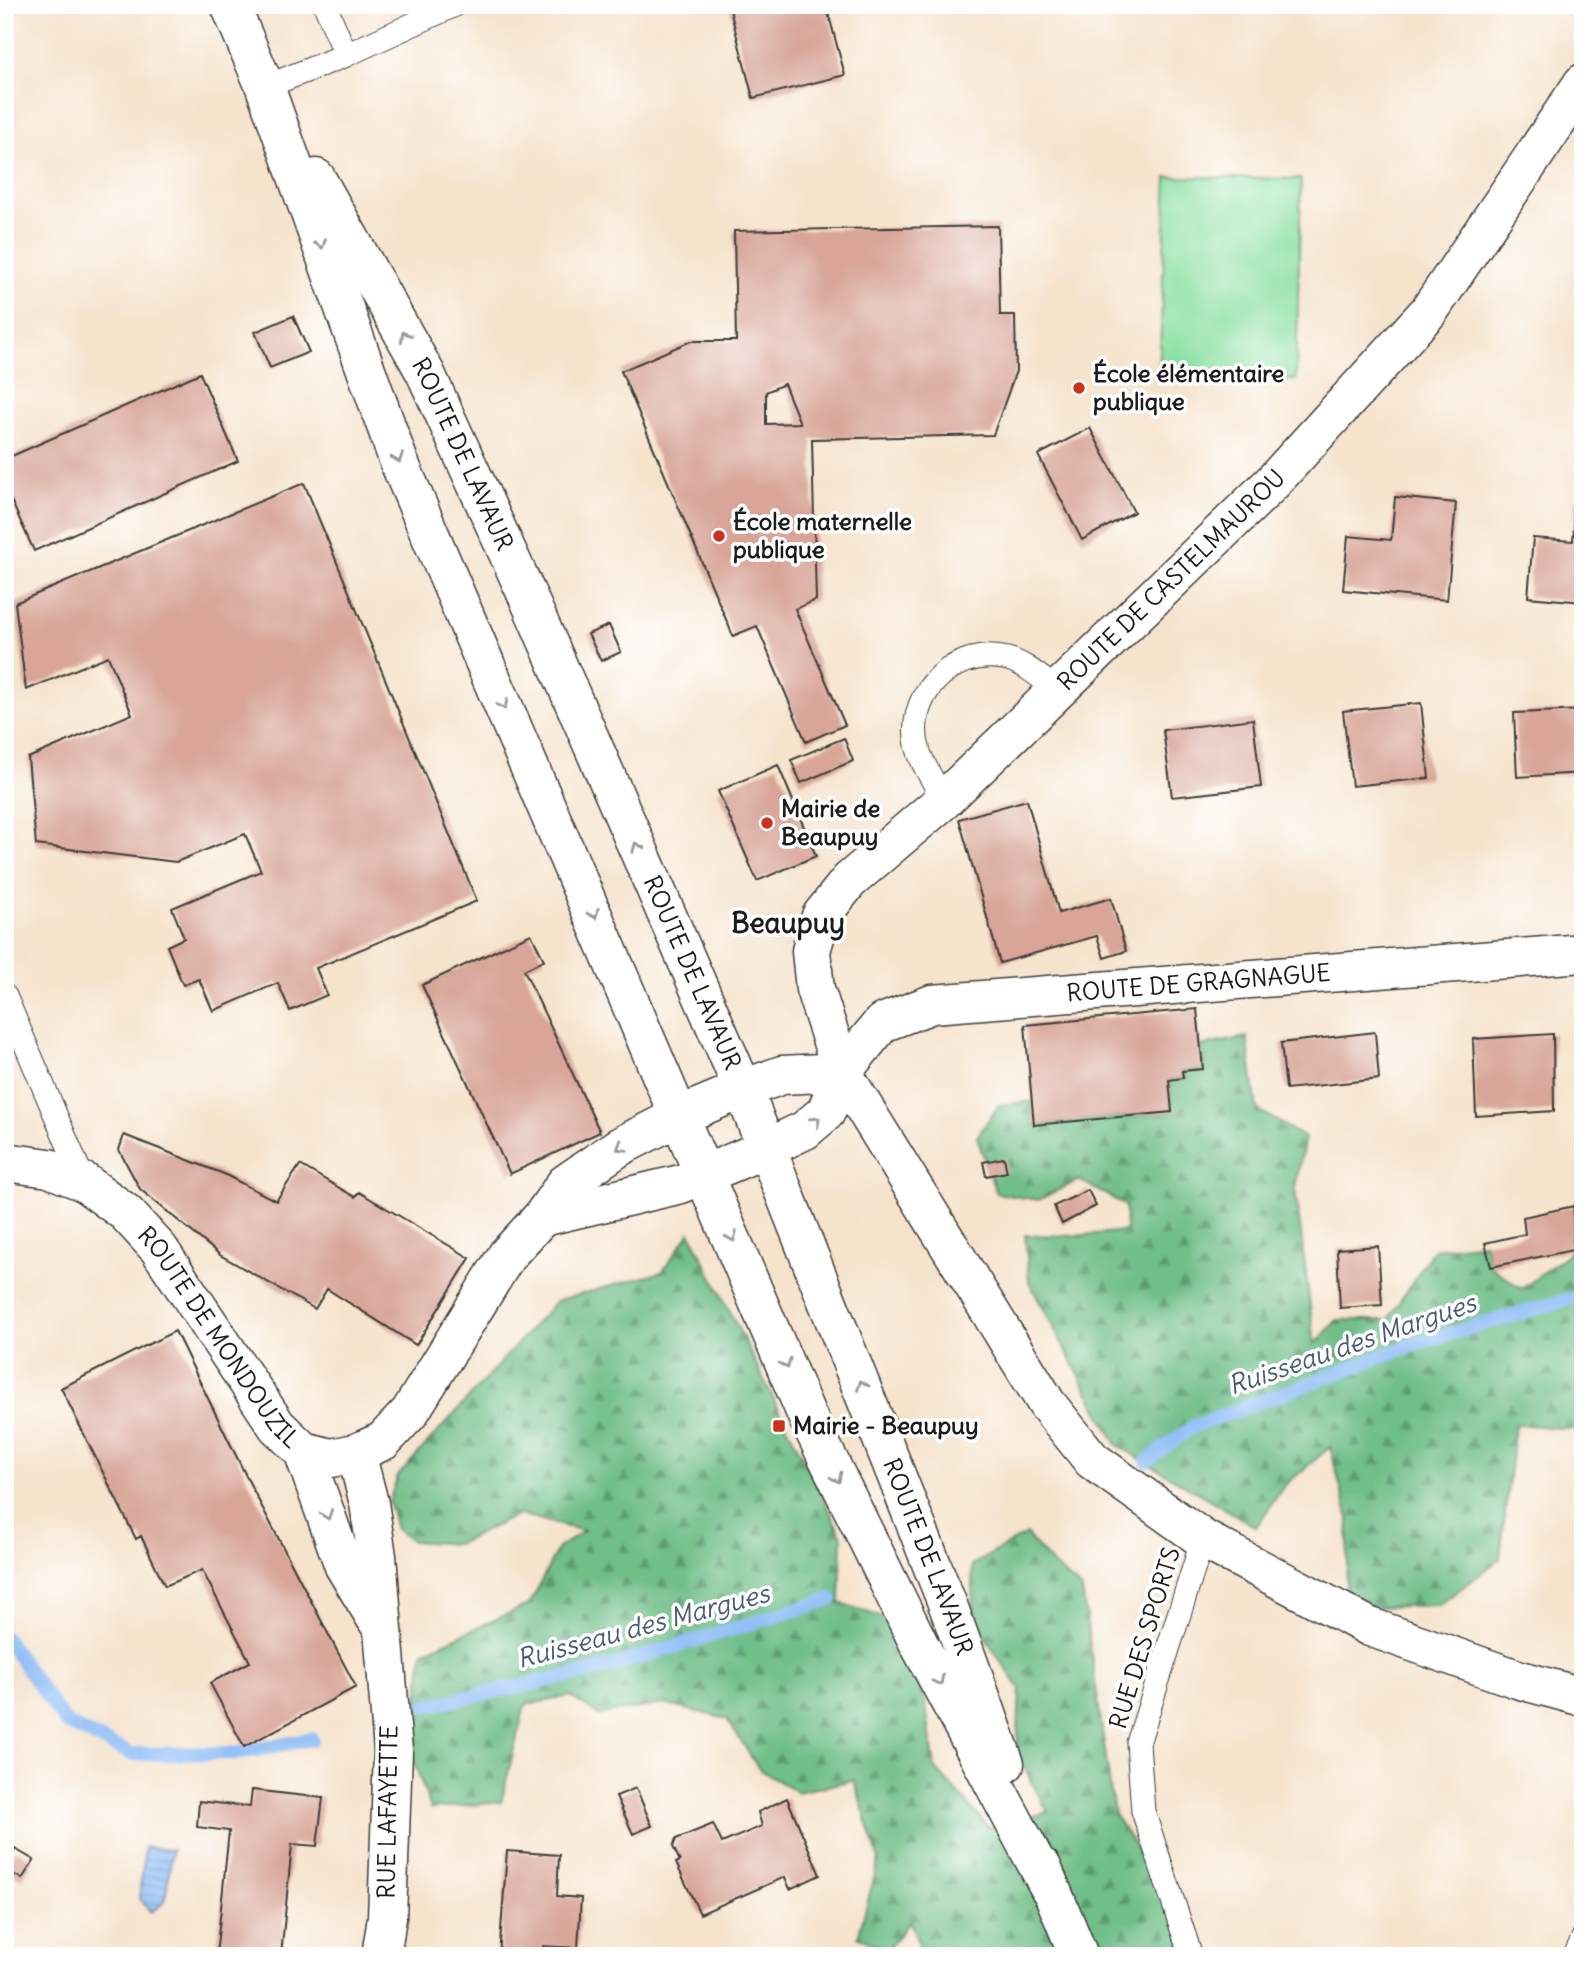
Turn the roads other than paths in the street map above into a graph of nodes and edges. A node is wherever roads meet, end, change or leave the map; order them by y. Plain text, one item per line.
1 (230, 5) edge
2 (325, 5) edge
3 (455, 5) edge
4 (346, 55) junction
5 (1583, 83) edge
6 (265, 88) junction
7 (1058, 691) junction
8 (944, 800) junction
9 (1583, 953) edge
10 (5, 996) edge
11 (842, 1072) junction
12 (743, 1089) junction
13 (681, 1115) junction
14 (767, 1148) junction
15 (5, 1162) edge
16 (705, 1174) junction
17 (84, 1182) junction
18 (542, 1217) junction
19 (303, 1451) junction
20 (356, 1453) junction
21 (1203, 1539) junction
22 (381, 1627) junction
23 (1583, 1697) edge
24 (1050, 1889) junction
25 (1583, 1938) edge
26 (381, 1956) edge
27 (1079, 1956) edge
28 (1191, 1956) edge
29 (1575, 1956) edge

1 - 6 street, ROUTE DE LAVAUR
2 - 4 lane
3 - 4 lane
4 - 6 lane
5 - 7 street, ROUTE DE CASTELMAUROU
12 -> 6 street, ROUTE DE LAVAUR
6 -> 13 street, ROUTE DE LAVAUR
7 - 8 street, ROUTE DE CASTELMAUROU
7 - 8 lane
8 - 11 street, ROUTE DE CASTELMAUROU
9 - 11 street, ROUTE DE GRAGNAGUE
10 - 17 lane
11 - 12 street
14 -> 11 street, ROUTE DE GRAGNAGUE
11 - 21 street, ROUTE DE CASTELMAUROU
12 - 13 street, ROUTE DE MONDOUZIL
12 - 14 street, ROUTE DE LAVAUR
13 - 16 street, ROUTE DE LAVAUR
13 -> 18 street, ROUTE DE MONDOUZIL
14 - 16 street, ROUTE DE GRAGNAGUE
24 -> 14 street, ROUTE DE LAVAUR
15 - 17 street, ROUTE DE MONDOUZIL
16 - 18 street
16 -> 24 street, ROUTE DE LAVAUR
17 - 19 street, ROUTE DE MONDOUZIL
18 - 20 street, ROUTE DE MONDOUZIL
19 - 20 street, ROUTE DE MONDOUZIL
19 -> 22 street, RUE LAFAYETTE
20 - 22 street, RUE LAFAYETTE
21 - 23 street, ROUTE DE CASTELMAUROU
21 - 28 lane, RUE DES SPORTS
22 - 26 street, RUE LAFAYETTE
24 - 27 street, ROUTE DE LAVAUR
25 - 29 lane

